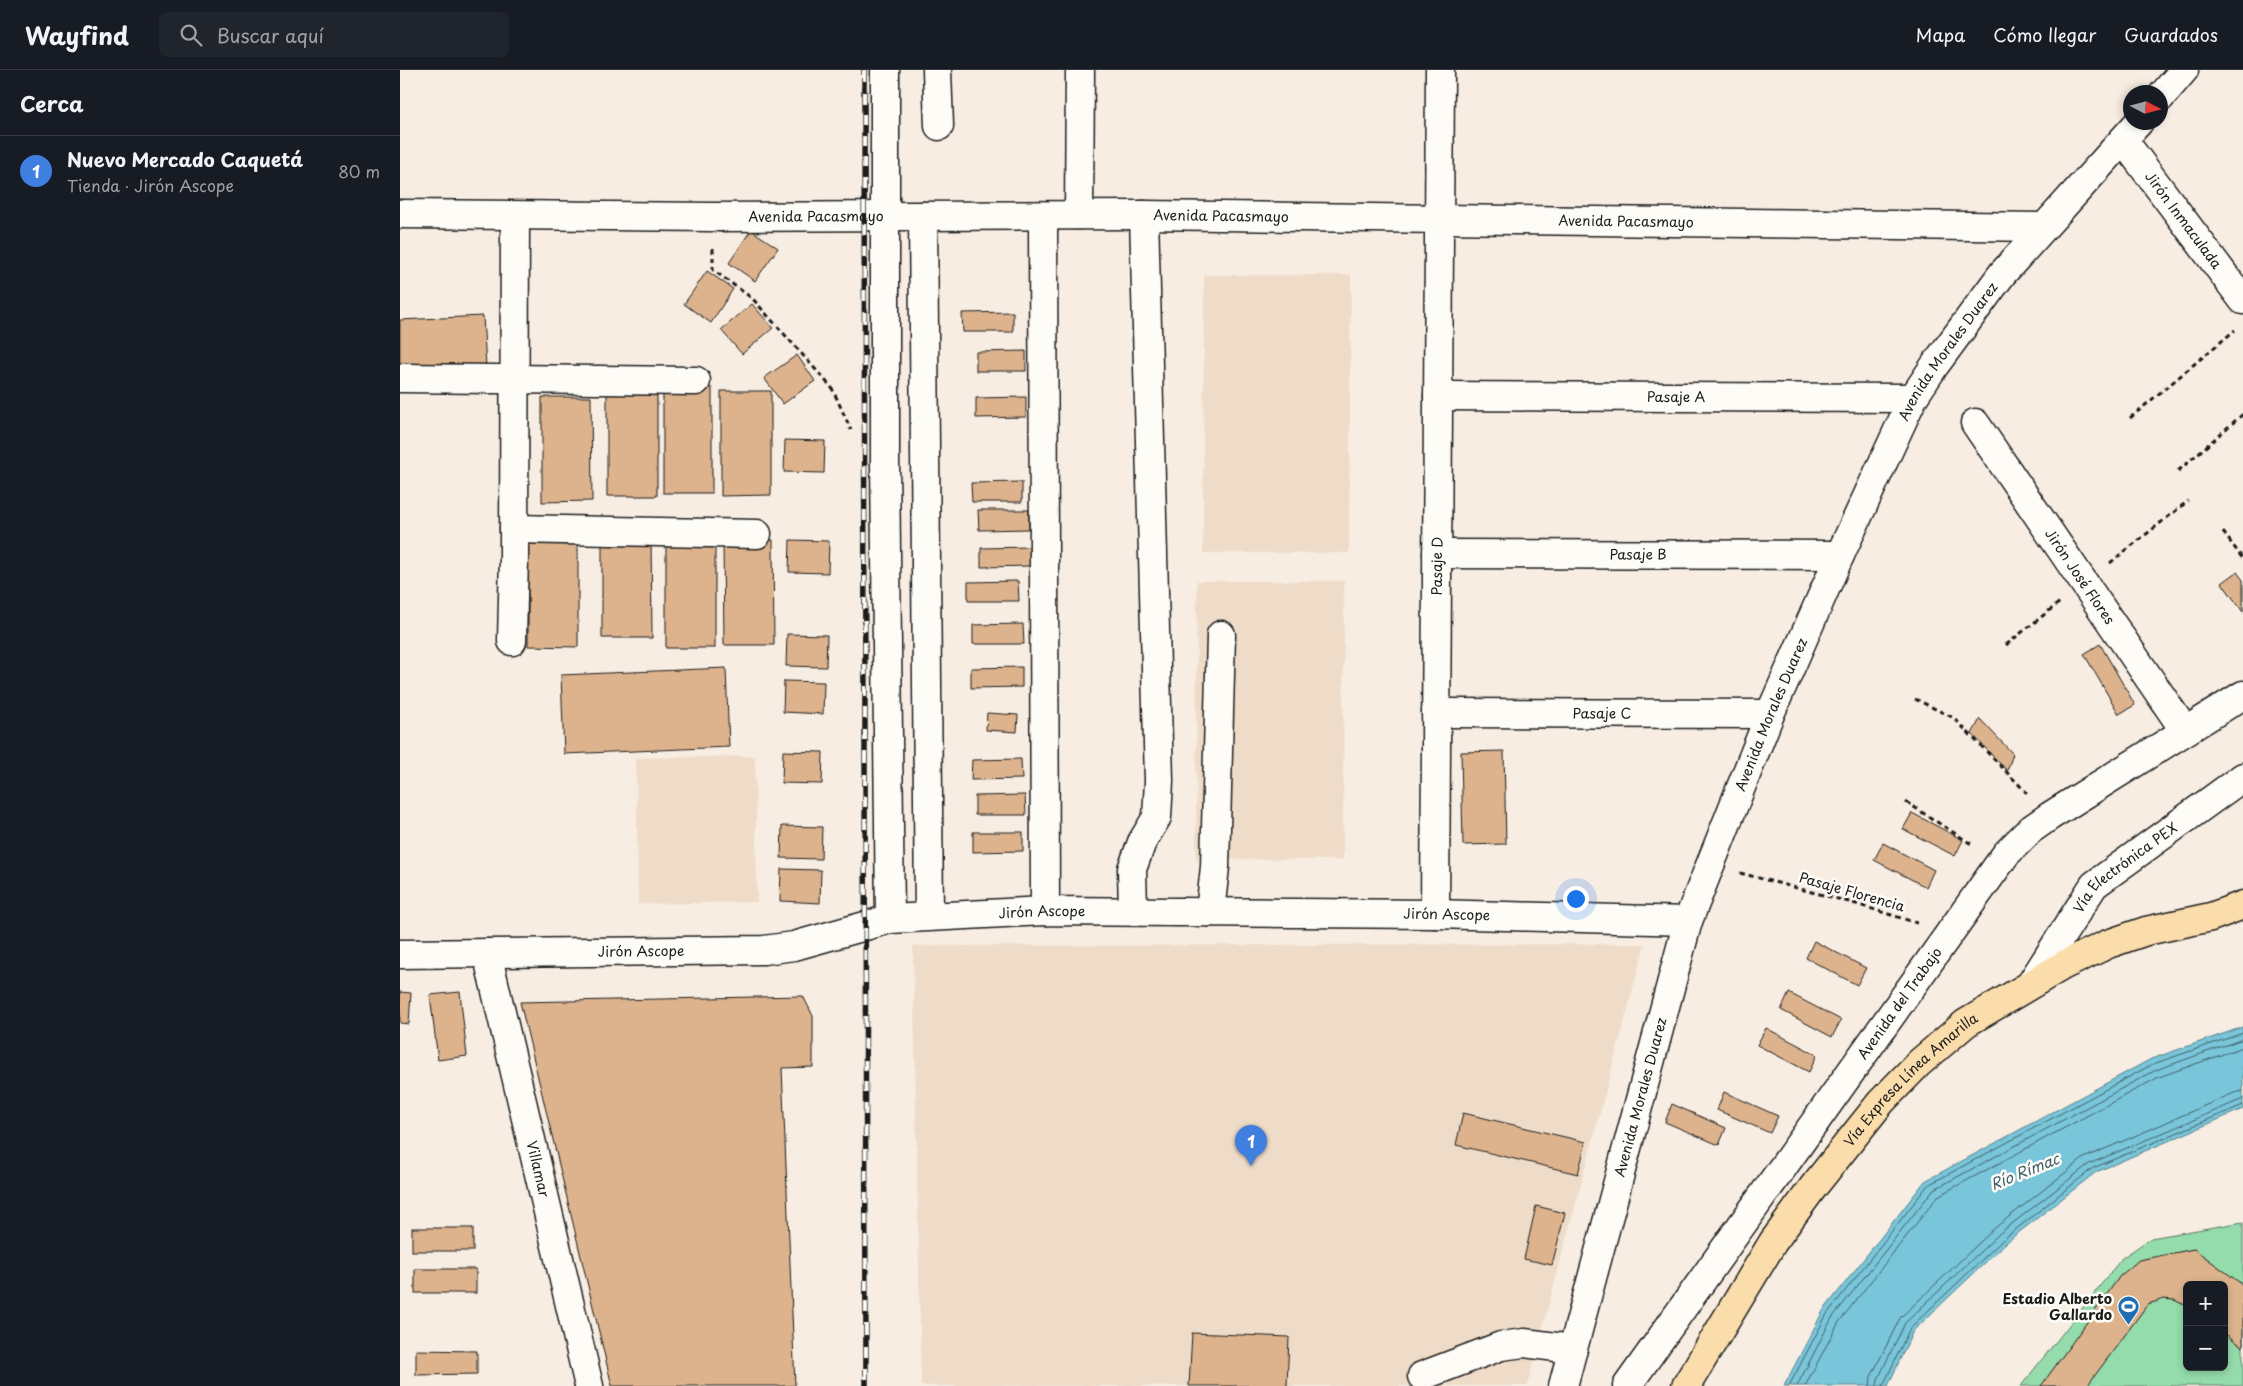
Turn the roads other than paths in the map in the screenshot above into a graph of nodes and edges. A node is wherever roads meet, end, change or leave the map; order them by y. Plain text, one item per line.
1 (885, 70) edge
2 (937, 70) edge
3 (1080, 70) edge
4 (1440, 70) edge
5 (2184, 70) edge
6 (2168, 89) edge
7 (939, 126) dead end
8 (2132, 132) edge
9 (400, 214) edge
10 (1079, 215) junction
11 (1144, 215) junction
12 (515, 216) junction
13 (884, 216) junction
14 (923, 216) junction
15 (1043, 216) junction
16 (1439, 219) junction
17 (2044, 227) junction
18 (2243, 300) edge
19 (400, 378) edge
20 (515, 379) junction
21 (696, 381) dead end
22 (1438, 396) junction
23 (1912, 398) junction
24 (1975, 423) dead end
25 (514, 529) junction
26 (757, 534) dead end
27 (1437, 554) junction
28 (1840, 555) junction
29 (1221, 635) dead end
30 (512, 641) dead end
31 (2243, 695) edge
32 (1436, 713) junction
33 (1770, 714) junction
34 (2184, 731) junction
35 (2243, 777) edge
36 (2243, 905) edge
37 (1045, 911) junction
38 (1133, 911) junction
39 (1210, 912) junction
40 (1435, 914) junction
41 (929, 916) junction
42 (890, 919) junction
43 (1688, 921) junction
44 (487, 953) junction
45 (400, 954) edge
46 (2032, 982) junction
47 (1573, 1349) junction
48 (1422, 1376) dead end
49 (589, 1386) edge
50 (1563, 1386) edge
51 (1627, 1386) edge
52 (1686, 1386) edge

1 - 13 street
2 - 7 street
3 - 10 street
4 - 16 street, Pasaje D
5 - 6 street
8 - 17 street, Avenida Morales Duarez
8 - 18 street, Jirón Inmaculada
9 - 12 street, Avenida Pacasmayo
10 - 11 street, Avenida Pacasmayo
10 - 15 street, Avenida Pacasmayo
11 - 16 street, Avenida Pacasmayo
11 - 38 street
12 - 13 street, Avenida Pacasmayo
12 - 20 street
13 - 14 street, Avenida Pacasmayo
13 - 42 street
14 - 15 street, Avenida Pacasmayo
14 - 41 street
15 - 37 street
16 - 17 street, Avenida Pacasmayo
16 - 22 street, Pasaje D
17 - 23 street, Avenida Morales Duarez
19 - 20 street
20 - 21 street
20 - 25 street
22 - 23 street, Pasaje A
22 - 27 street, Pasaje D
23 - 28 street, Avenida Morales Duarez
24 - 34 street, Jirón José Flores
25 - 26 street
25 - 30 street
27 - 28 street, Pasaje B
27 - 32 street, Pasaje D
28 - 33 street, Avenida Morales Duarez
29 - 39 street
31 - 34 street, Avenida del Trabajo
32 - 33 street, Pasaje C
32 - 40 street, Pasaje D
33 - 43 street, Avenida Morales Duarez
34 - 51 street, Avenida del Trabajo
35 - 46 street, Vía Electrónica PEX
36 - 46 highway, Vía Expresa Línea Amarilla
37 - 38 street, Jirón Ascope
37 - 41 street, Jirón Ascope
38 - 39 street, Jirón Ascope
39 - 40 street, Jirón Ascope
40 - 43 street, Jirón Ascope
41 - 42 street, Jirón Ascope
42 - 44 street, Jirón Ascope
43 - 47 street, Avenida Morales Duarez
44 - 45 street, Jirón Ascope
44 - 49 street, Villamar
46 - 52 highway, Vía Expresa Línea Amarilla
47 - 48 street
47 - 50 street, Avenida Morales Duarez

